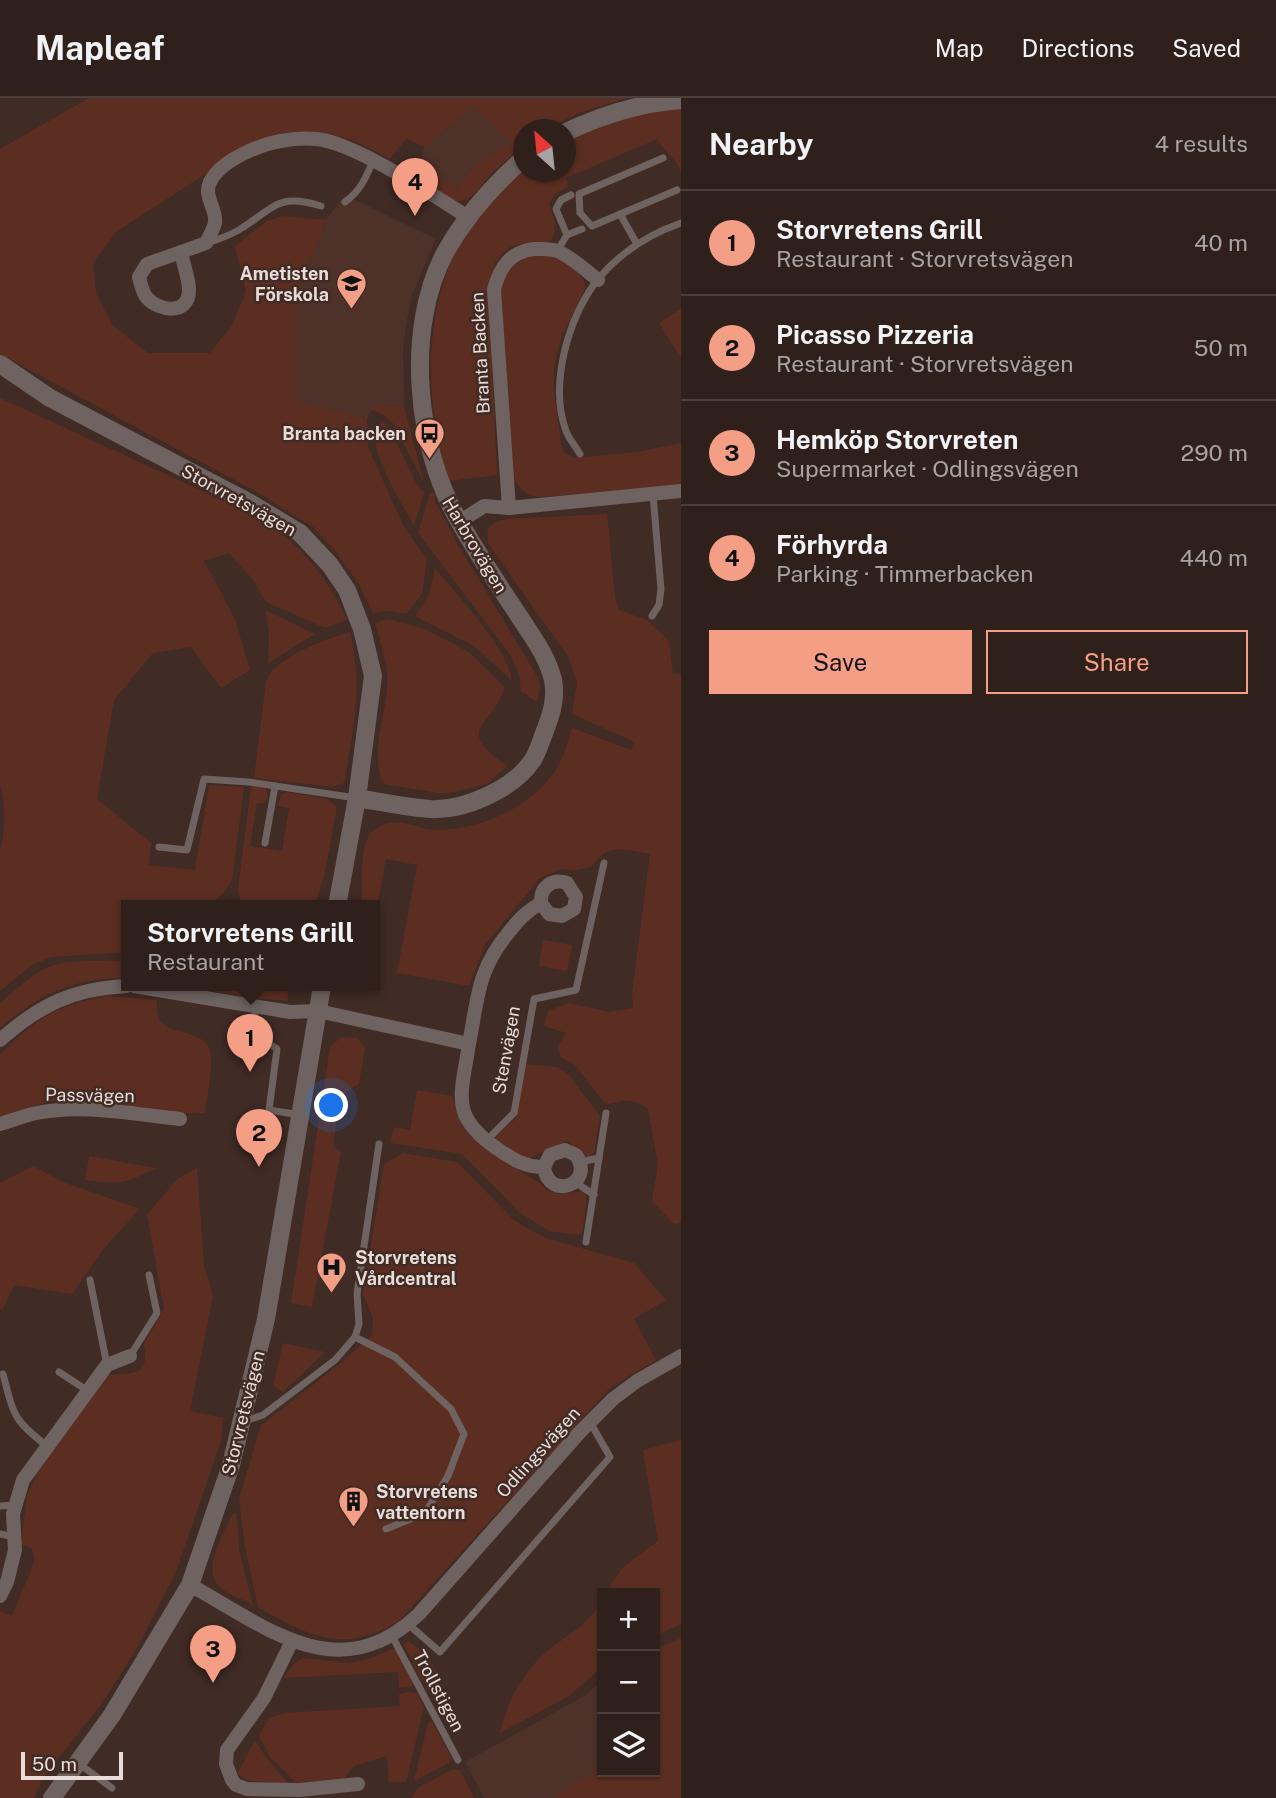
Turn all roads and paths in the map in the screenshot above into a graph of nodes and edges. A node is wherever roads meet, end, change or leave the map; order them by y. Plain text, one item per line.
1 (681, 100) edge
2 (576, 128) edge
3 (663, 158) dead end
4 (373, 161) junction
5 (513, 167) edge
6 (677, 190) dead end
7 (570, 195) dead end
8 (345, 202) dead end
9 (321, 206) dead end
10 (620, 214) junction
11 (468, 217) junction
12 (681, 223) edge
13 (582, 229) dead end
14 (567, 234) junction
15 (206, 243) junction
16 (637, 244) junction
17 (181, 251) dead end
18 (557, 251) junction
19 (598, 280) junction
20 (0, 364) edge
21 (0, 377) edge
22 (50, 398) junction
23 (580, 454) dead end
24 (681, 491) edge
25 (653, 495) junction
26 (509, 508) junction
27 (459, 522) junction
28 (652, 616) dead end
29 (275, 786) junction
30 (357, 798) junction
31 (265, 843) dead end
32 (159, 847) dead end
33 (604, 863) dead end
34 (338, 900) edge
35 (541, 903) junction
36 (576, 903) junction
37 (595, 905) junction
38 (121, 987) edge
39 (170, 991) edge
40 (321, 991) edge
41 (255, 1007) junction
42 (318, 1011) junction
43 (0, 1040) edge
44 (469, 1044) junction
45 (606, 1113) dead end
46 (301, 1115) junction
47 (180, 1119) dead end
48 (0, 1124) edge
49 (486, 1141) junction
50 (379, 1144) dead end
51 (599, 1158) junction
52 (580, 1162) junction
53 (544, 1167) junction
54 (575, 1182) junction
55 (594, 1195) junction
56 (586, 1242) dead end
57 (149, 1275) dead end
58 (90, 1280) dead end
59 (355, 1337) junction
60 (130, 1356) joint
61 (681, 1356) edge
62 (107, 1365) junction
63 (59, 1372) dead end
64 (2, 1374) dead end
65 (88, 1391) junction
66 (241, 1422) junction
67 (590, 1422) junction
68 (47, 1446) junction
69 (16, 1505) junction
70 (0, 1506) edge
71 (386, 1529) dead end
72 (7, 1535) edge
73 (190, 1585) junction
74 (0, 1596) edge
75 (408, 1624) junction
76 (392, 1636) junction
77 (292, 1641) junction
78 (458, 1760) dead end
79 (78, 1763) junction
80 (358, 1784) dead end
81 (112, 1788) dead end
82 (52, 1798) edge

1 - 2 street
3 - 10 lane
4 - 8 lane
4 - 11 street
4 - 15 street
5 - 11 street, Harbrovägen
6 - 10 lane
7 - 14 lane
9 - 15 lane
10 - 16 lane
11 - 27 street, Harbrovägen
12 - 16 lane
13 - 14 lane
14 - 18 lane
15 - 17 street
16 - 19 lane
18 - 19 street
18 - 26 street, Branta Backen
19 - 23 lane
20 - 22 street, Storvretsvägen
21 - 22 street, Storvretsvägen
22 - 30 street, Storvretsvägen
24 - 25 street
25 - 26 street
25 - 28 lane
26 - 27 street
27 - 30 street, Harbrovägen
29 - 30 lane
29 - 31 lane
29 - 32 lane
30 - 34 street, Storvretsvägen
33 - 37 lane, Stenvägen
35 - 36 street
35 - 36 street, Stenvägen
35 - 44 street, Stenvägen
36 - 37 lane
37 - 49 lane, Stenvägen
38 - 43 street
39 - 41 street
40 - 42 street, Storvretsvägen
41 - 42 street
41 - 46 lane
42 - 44 street
42 - 46 street, Storvretsvägen
44 - 49 street, Stenvägen
45 - 51 lane
46 - 66 street, Storvretsvägen
47 - 48 street, Passvägen
49 - 53 street, Stenvägen
50 - 59 lane
51 - 52 lane
51 - 55 lane
52 - 53 street
52 - 54 street
53 - 54 street, Stenvägen
54 - 55 lane, Stenvägen
55 - 56 lane
57 - 60 lane
58 - 62 lane
59 - 66 lane
59 - 71 lane
60 - 62 street
61 - 67 street, Odlingsvägen
62 - 65 street
63 - 65 lane
64 - 68 lane
65 - 68 street
66 - 73 street, Storvretsvägen
67 - 75 street, Odlingsvägen
67 - 75 lane
68 - 69 street
69 - 70 lane
69 - 72 street
72 - 74 street
73 - 77 street, Odlingsvägen
73 - 79 street, Storvretsvägen
75 - 76 street, Odlingsvägen
76 - 77 street, Odlingsvägen
76 - 78 lane, Trollstigen
77 - 80 street
79 - 81 lane
79 - 82 street, Storvretsvägen

